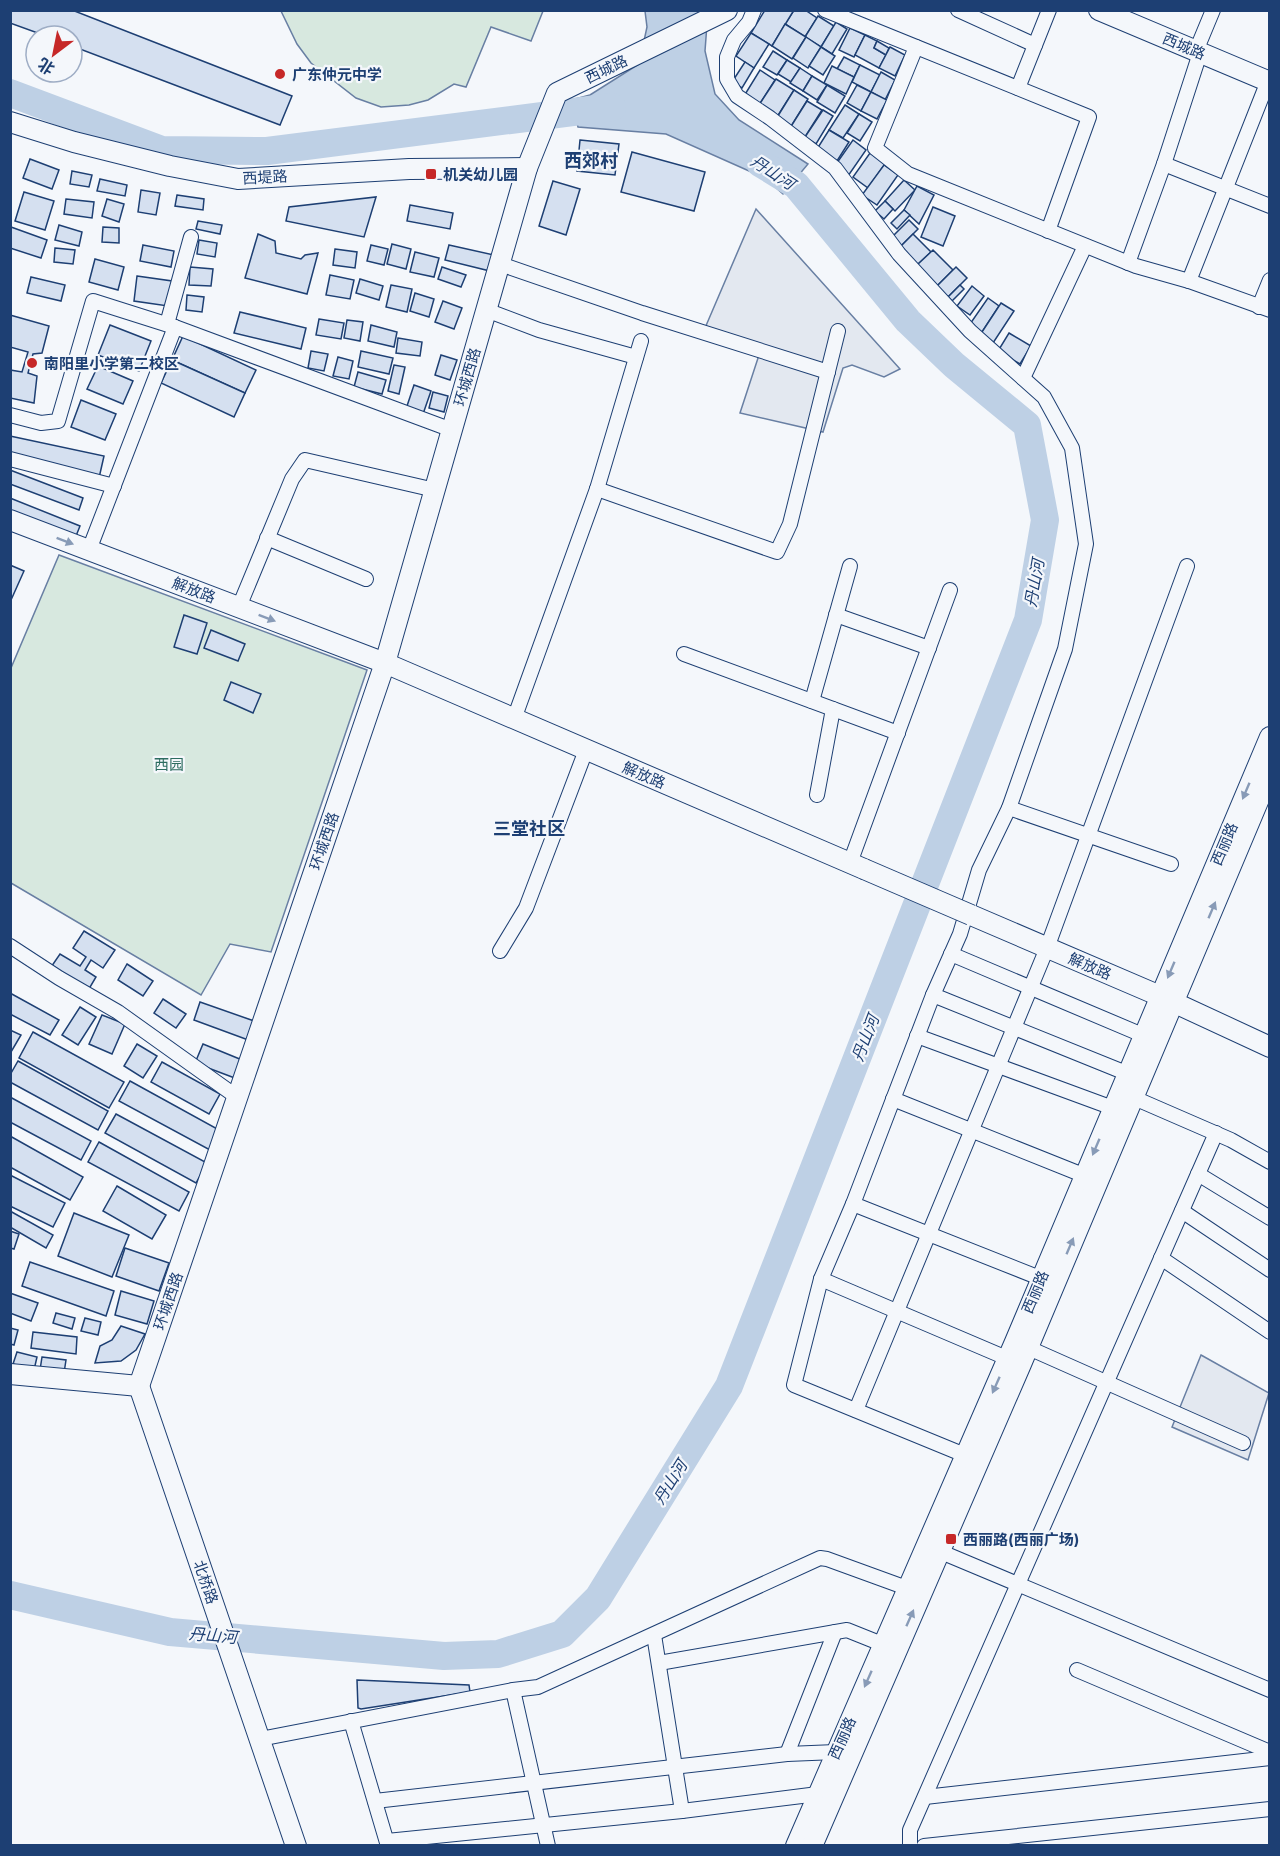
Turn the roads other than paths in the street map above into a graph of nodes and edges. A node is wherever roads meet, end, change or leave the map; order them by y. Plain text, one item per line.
1 (727, 10) edge
2 (754, 10) edge
3 (825, 10) edge
4 (958, 10) edge
5 (1049, 10) edge
6 (1099, 10) edge
7 (1213, 10) edge
8 (1035, 45) junction
9 (916, 47) junction
10 (1198, 52) junction
11 (1269, 81) edge
12 (1018, 88) junction
13 (10, 122) edge
14 (1164, 164) junction
15 (528, 168) junction
16 (1225, 189) junction
17 (1269, 206) edge
18 (1048, 231) junction
19 (191, 237) dead end
20 (1084, 246) junction
21 (1128, 263) junction
22 (500, 264) junction
23 (1189, 280) junction
24 (1269, 280) edge
25 (1264, 308) edge
26 (486, 310) junction
27 (171, 325) junction
28 (837, 331) dead end
29 (641, 341) dead end
30 (636, 357) junction
31 (828, 372) junction
32 (1023, 378) junction
33 (10, 415) edge
34 (452, 430) junction
35 (10, 459) edge
36 (114, 486) junction
37 (597, 489) junction
38 (435, 490) junction
39 (10, 520) edge
40 (267, 538) junction
41 (89, 550) junction
42 (850, 566) dead end
43 (1187, 566) dead end
44 (366, 579) dead end
45 (950, 590) dead end
46 (240, 607) junction
47 (836, 615) junction
48 (929, 648) junction
49 (684, 654) dead end
50 (385, 663) junction
51 (812, 701) junction
52 (833, 709) junction
53 (514, 719) junction
54 (898, 732) junction
55 (1269, 737) edge
56 (586, 750) junction
57 (1269, 772) edge
58 (817, 795) dead end
59 (1009, 808) junction
60 (1089, 836) junction
61 (1171, 864) dead end
62 (857, 866) junction
63 (10, 946) edge
64 (1047, 948) junction
65 (500, 951) dead end
66 (951, 954) junction
67 (1031, 988) junction
68 (933, 995) junction
69 (1166, 999) junction
70 (1014, 1028) junction
71 (918, 1036) junction
72 (1150, 1038) junction
73 (1269, 1047) edge
74 (999, 1066) junction
75 (1127, 1093) junction
76 (237, 1097) junction
77 (893, 1099) junction
78 (972, 1130) junction
79 (1216, 1133) junction
80 (1269, 1162) edge
81 (1198, 1174) junction
82 (1091, 1178) junction
83 (853, 1204) junction
84 (1182, 1211) junction
85 (1269, 1218) edge
86 (929, 1234) junction
87 (1161, 1258) junction
88 (1269, 1270) edge
89 (821, 1280) junction
90 (1048, 1281) junction
91 (897, 1312) junction
92 (1269, 1332) edge
93 (1018, 1353) junction
94 (10, 1374) edge
95 (1107, 1382) junction
96 (139, 1386) junction
97 (856, 1410) junction
98 (1243, 1443) dead end
99 (972, 1458) junction
100 (933, 1548) junction
101 (1018, 1584) junction
102 (914, 1591) junction
103 (835, 1632) junction
104 (654, 1635) junction
105 (890, 1647) junction
106 (659, 1663) junction
107 (1077, 1670) dead end
108 (513, 1690) junction
109 (1269, 1690) edge
110 (351, 1721) junction
111 (260, 1739) junction
112 (1269, 1752) edge
113 (787, 1754) junction
114 (843, 1755) junction
115 (1269, 1758) edge
116 (675, 1766) junction
117 (534, 1783) junction
118 (825, 1796) junction
119 (925, 1797) junction
120 (375, 1801) junction
121 (1269, 1809) edge
122 (682, 1811) junction
123 (543, 1825) junction
124 (388, 1843) edge
125 (296, 1845) edge
126 (548, 1845) edge
127 (796, 1845) edge
128 (812, 1845) edge
129 (910, 1845) edge
130 (924, 1845) edge

1 - 15 street, 西城路
2 - 32 street
3 - 9 street
4 - 8 street
5 - 8 street
6 - 10 street, 西城路
7 - 10 street
8 - 12 street
9 - 12 street
9 - 18 street
10 - 11 street, 西城路
10 - 14 street
11 - 16 street
12 - 18 street
13 - 15 street, 西堤路
14 - 16 street
14 - 21 street
15 - 22 street, 环城西路
16 - 17 street
16 - 23 street
18 - 20 street
19 - 27 street
20 - 21 street
20 - 32 street
21 - 23 street
22 - 26 street, 环城西路
22 - 31 street
23 - 25 street
24 - 25 street
26 - 30 street
26 - 34 street, 环城西路
27 - 33 street
27 - 34 street
27 - 36 street
28 - 31 street
29 - 30 street
30 - 37 street
31 - 37 street
32 - 59 street
34 - 38 street, 环城西路
35 - 36 street
36 - 41 street
37 - 53 street
38 - 40 street
38 - 50 street, 环城西路
39 -> 41 street, 解放路
40 - 44 street
40 - 46 street
41 - 46 street, 解放路
42 - 47 street
43 - 60 street
45 - 48 street
46 -> 50 street, 解放路
47 - 48 street
47 - 51 street
48 - 54 street
49 - 51 street
50 - 53 street, 解放路
50 - 76 street, 环城西路
51 - 52 street
52 - 54 street
52 - 58 street
53 - 56 street, 解放路
54 - 62 street
55 -> 69 street, 西丽路
56 - 62 street, 解放路
56 - 65 street
69 -> 57 street, 西丽路
59 - 60 street
59 - 66 street
60 - 61 street
60 - 64 street
62 - 64 street, 解放路, bridge
63 - 76 street
64 - 67 street
64 - 69 street, 解放路
66 - 67 street
66 - 68 street
67 - 70 street
67 - 72 street
68 - 70 street
68 - 71 street
69 - 72 street, 西丽路
69 - 73 street, 解放路
70 - 74 street
70 - 75 street
71 - 74 street
71 - 77 street
72 - 75 street, 西丽路
74 - 75 street
74 - 78 street
75 - 79 street
75 - 82 street, 西丽路
76 - 96 street, 环城西路
77 - 78 street
77 - 83 street
78 - 82 street
78 - 86 street
79 - 80 street
79 - 81 street
81 - 84 street
81 - 85 street
82 - 90 street, 西丽路
83 - 86 street
83 - 89 street
84 - 87 street
84 - 88 street
86 - 90 street
86 - 91 street
87 - 92 street
87 - 95 street
89 - 91 street
89 - 97 street
90 - 93 street, 西丽路
91 - 93 street
91 - 97 street
93 - 95 street
93 - 99 street, 西丽路
94 - 96 street
95 - 98 street
95 - 101 street
96 - 111 street, 北桥路
97 - 99 street
99 - 100 street, 西丽路
100 - 101 street
100 - 102 street, 西丽路
101 - 109 street
101 - 119 street
102 - 104 street
102 - 105 street, 西丽路
103 - 105 street
103 - 106 street
103 - 113 street
104 - 106 street
104 - 108 street
105 - 114 street, 西丽路
106 - 116 street
107 - 112 street
108 - 110 street
108 - 117 street
110 - 111 street
110 - 120 street
111 - 125 street, 北桥路
113 - 114 street
113 - 116 street
114 - 118 street, 西丽路
115 - 119 street
116 - 117 street
116 - 122 street
117 - 120 street
117 - 123 street
118 - 122 street
118 - 127 street, 西丽路
118 - 128 street, 西丽路
119 - 129 street
120 - 124 street
121 - 130 street
122 - 123 street
123 - 124 street
123 - 126 street

